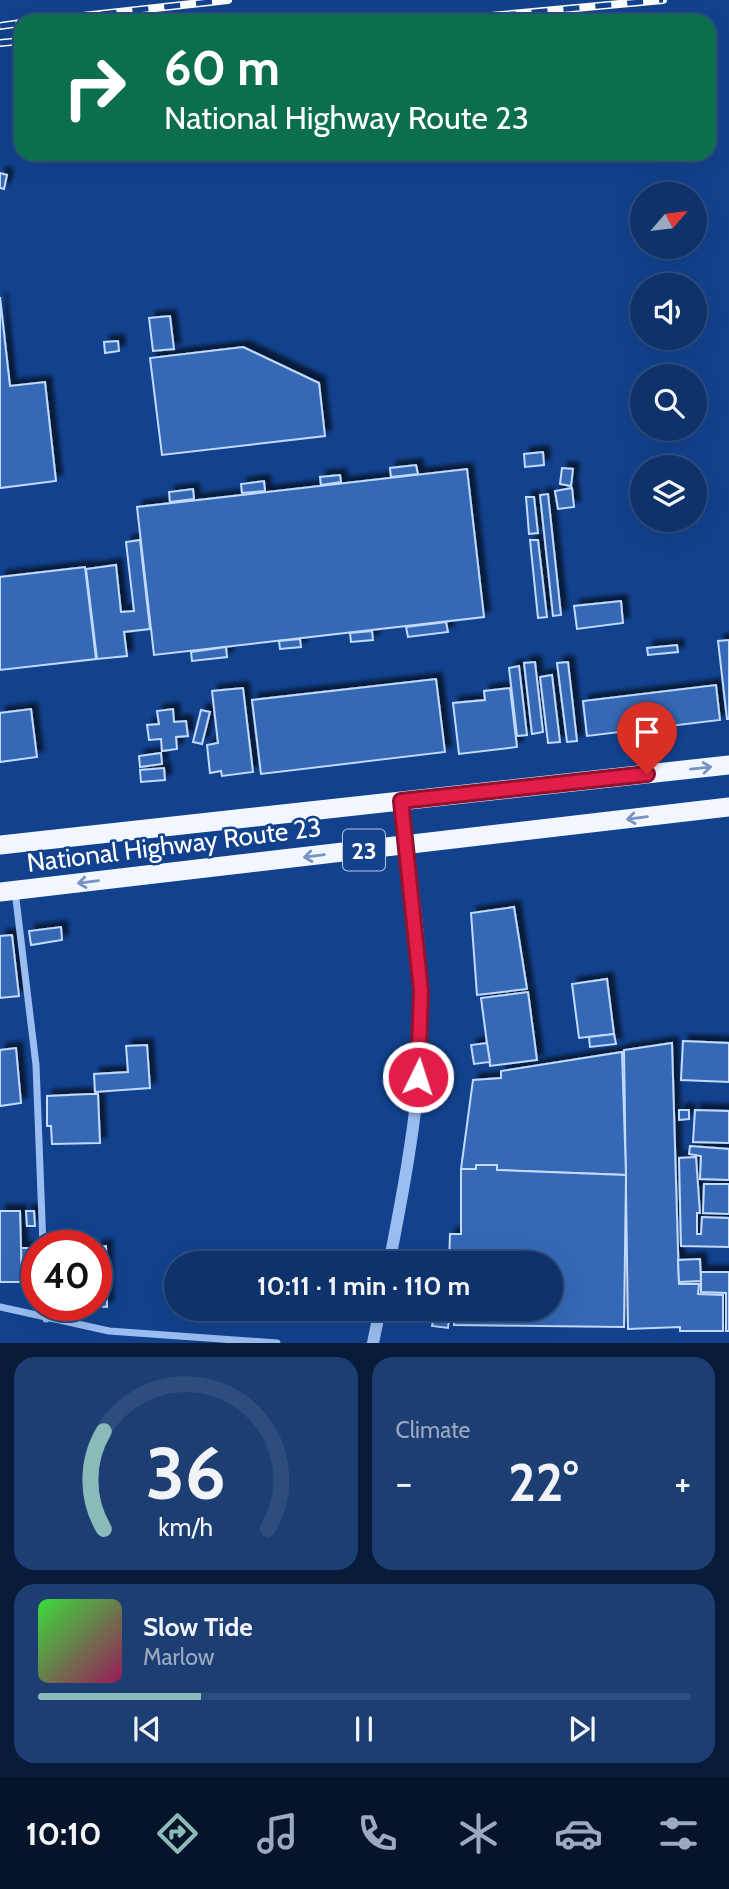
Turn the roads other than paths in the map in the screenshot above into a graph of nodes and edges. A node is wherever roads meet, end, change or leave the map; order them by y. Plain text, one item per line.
1 (729, 765) edge
2 (401, 801) junction
3 (729, 807) edge
4 (0, 845) edge
5 (407, 845) junction
6 (7, 891) edge
7 (42, 1230) edge
8 (392, 1251) edge
9 (0, 1307) edge
10 (21, 1312) edge
11 (56, 1321) edge
12 (378, 1321) edge
13 (277, 1343) edge
14 (373, 1343) edge

2 -> 1 highway, National Highway Route 23 / 23
2 - 4 highway, National Highway Route 23 / 23
2 - 5 street
3 -> 5 highway, National Highway Route 23 / 23
5 -> 6 highway, National Highway Route 23 / 23
5 - 8 street
6 - 7 street
9 - 10 street
11 - 13 street
12 - 14 street

